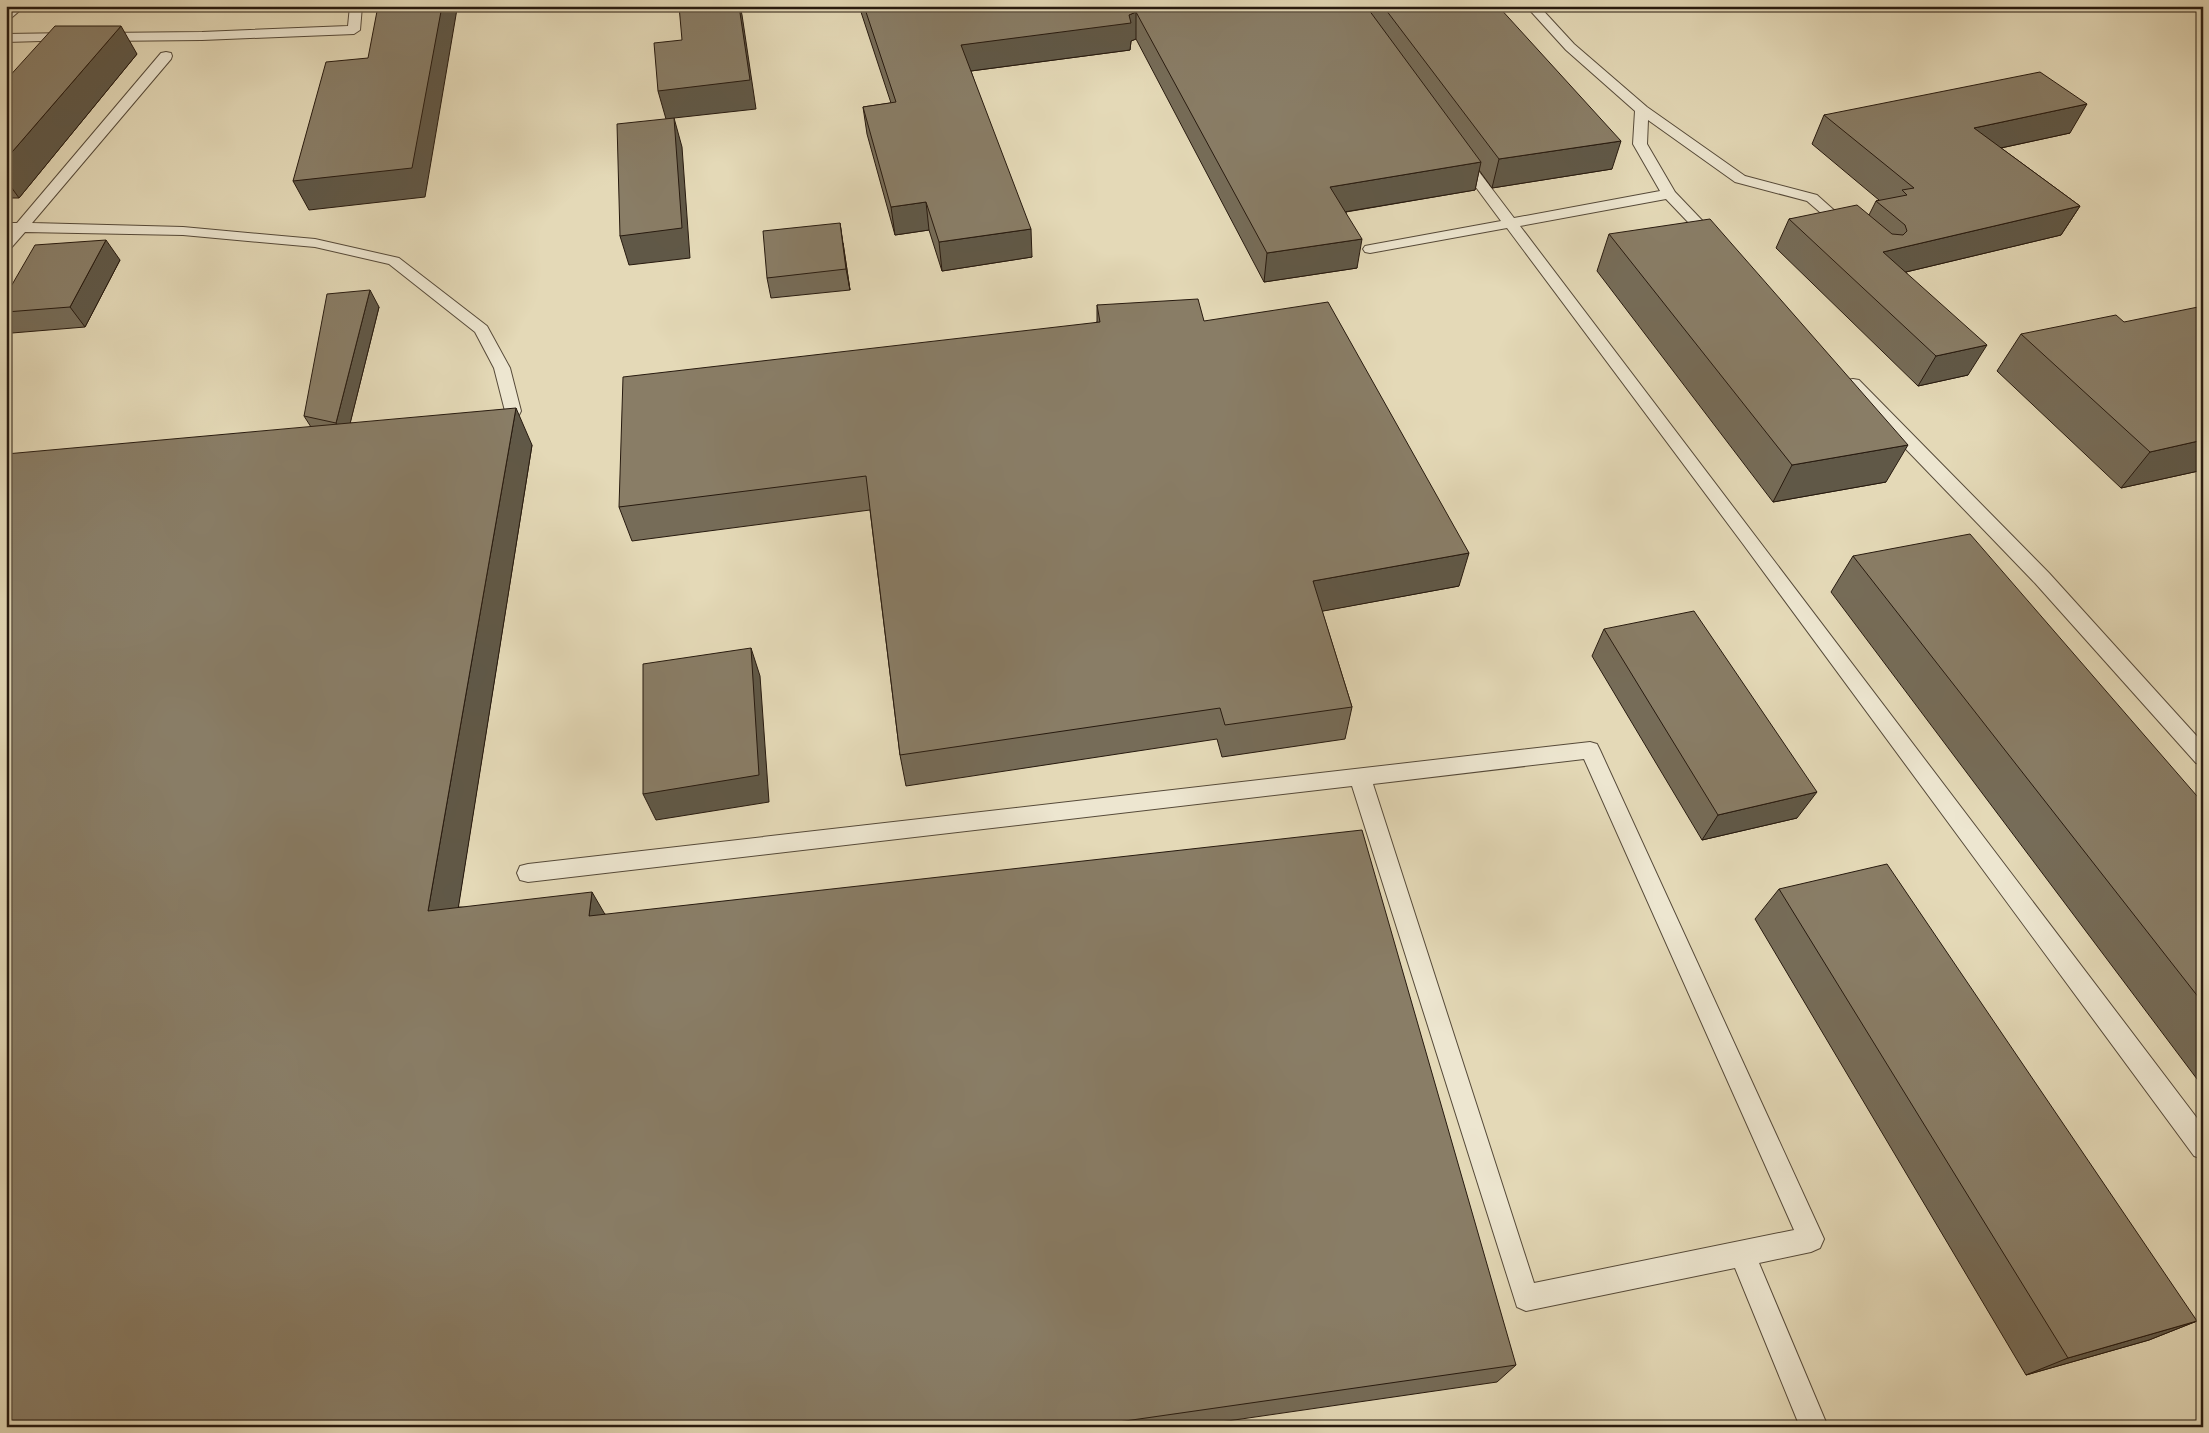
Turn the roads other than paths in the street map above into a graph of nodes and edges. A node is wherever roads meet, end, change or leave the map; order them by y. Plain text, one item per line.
1 (19, 6) edge
2 (356, 6) edge
3 (1532, 6) edge
4 (6, 16) edge
5 (6, 38) edge
6 (166, 56) dead end
7 (1642, 110) junction
8 (1450, 143) edge
9 (1669, 194) junction
10 (1509, 224) junction
11 (13, 227) edge
12 (1862, 241) edge
13 (6, 245) edge
14 (1370, 249) dead end
15 (1724, 251) edge
16 (1842, 372) edge
17 (513, 411) edge
18 (2203, 757) edge
19 (1360, 777) junction
20 (528, 873) dead end
21 (2203, 1147) edge
22 (1742, 1254) junction
23 (1814, 1427) edge

1 - 4 lane
2 - 5 lane
3 - 7 lane
6 - 11 lane
7 - 9 lane
7 - 12 lane
8 - 10 lane
9 - 10 lane
9 - 15 lane
10 - 14 lane
10 - 21 lane
11 - 13 lane
11 - 17 lane
16 - 18 lane
19 - 20 lane
19 - 22 lane
19 - 22 lane
22 - 23 lane

